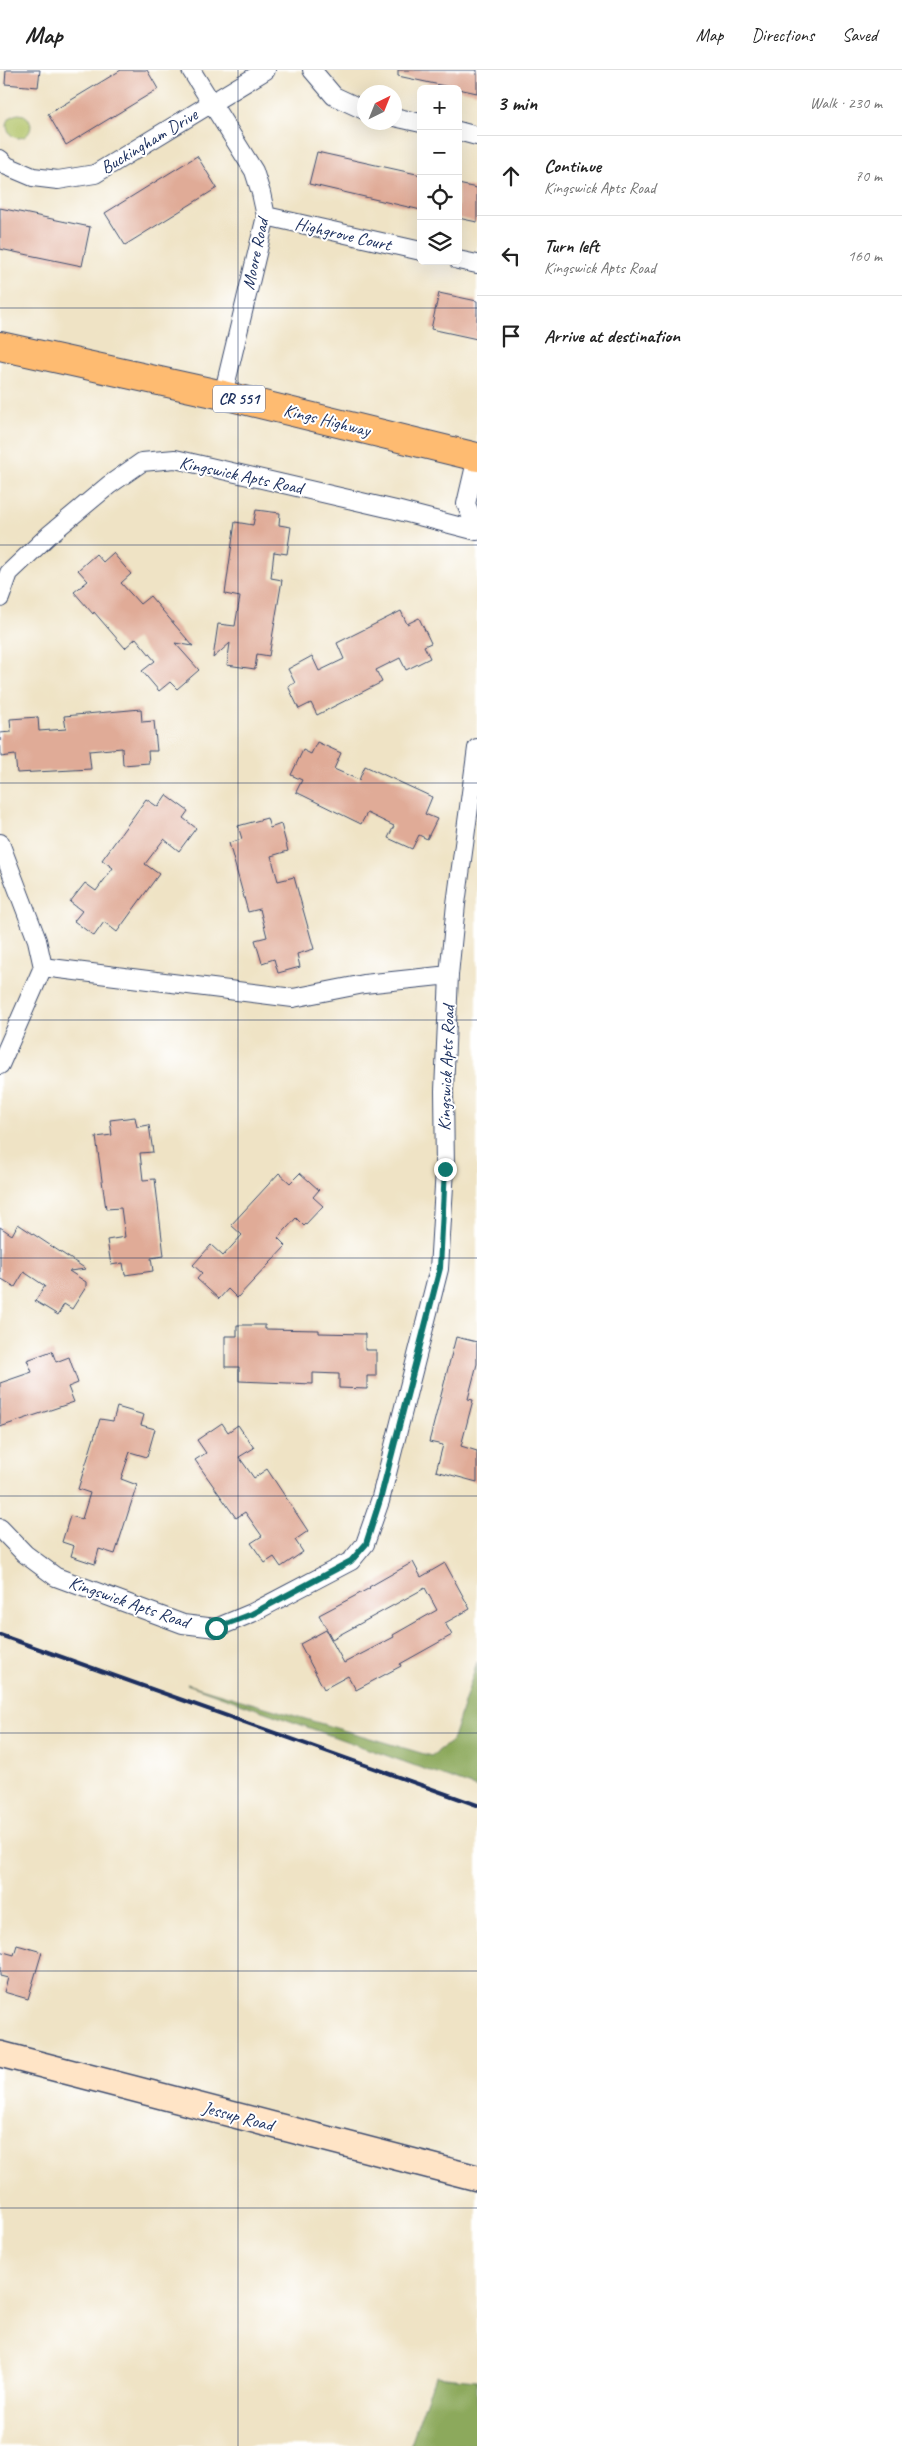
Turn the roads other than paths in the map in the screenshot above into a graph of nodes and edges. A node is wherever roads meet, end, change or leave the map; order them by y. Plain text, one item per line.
1 (191, 70) edge
2 (266, 70) edge
3 (312, 70) edge
4 (211, 103) junction
5 (357, 107) edge
6 (402, 119) edge
7 (417, 122) edge
8 (462, 132) edge
9 (477, 136) edge
10 (0, 159) edge
11 (266, 216) junction
12 (417, 250) edge
13 (462, 261) edge
14 (477, 264) edge
15 (0, 346) edge
16 (222, 395) junction
17 (477, 457) edge
18 (477, 530) edge
19 (0, 598) edge
20 (477, 748) edge
21 (0, 843) edge
22 (43, 967) junction
23 (449, 975) junction
24 (0, 1065) edge
25 (0, 1528) edge
26 (0, 2054) edge
27 (477, 2178) edge

1 - 4 street, Moore Road
2 - 4 street, Buckingham Drive
3 - 5 street
4 - 10 street, Buckingham Drive
4 - 11 street, Moore Road
6 - 7 street
8 - 9 street
11 - 12 street, Highgrove Court
11 - 16 street, Moore Road
13 - 14 street
15 - 16 main road, Kings Highway / CR 551
16 - 17 main road, Kings Highway / CR 551
17 - 18 street, Kingswick Apts Road
18 - 19 street, Kingswick Apts Road
20 - 23 street, Kingswick Apts Road
21 - 22 street
22 - 23 street
22 - 24 street
23 - 25 street, Kingswick Apts Road
26 - 27 street, Jessup Road

